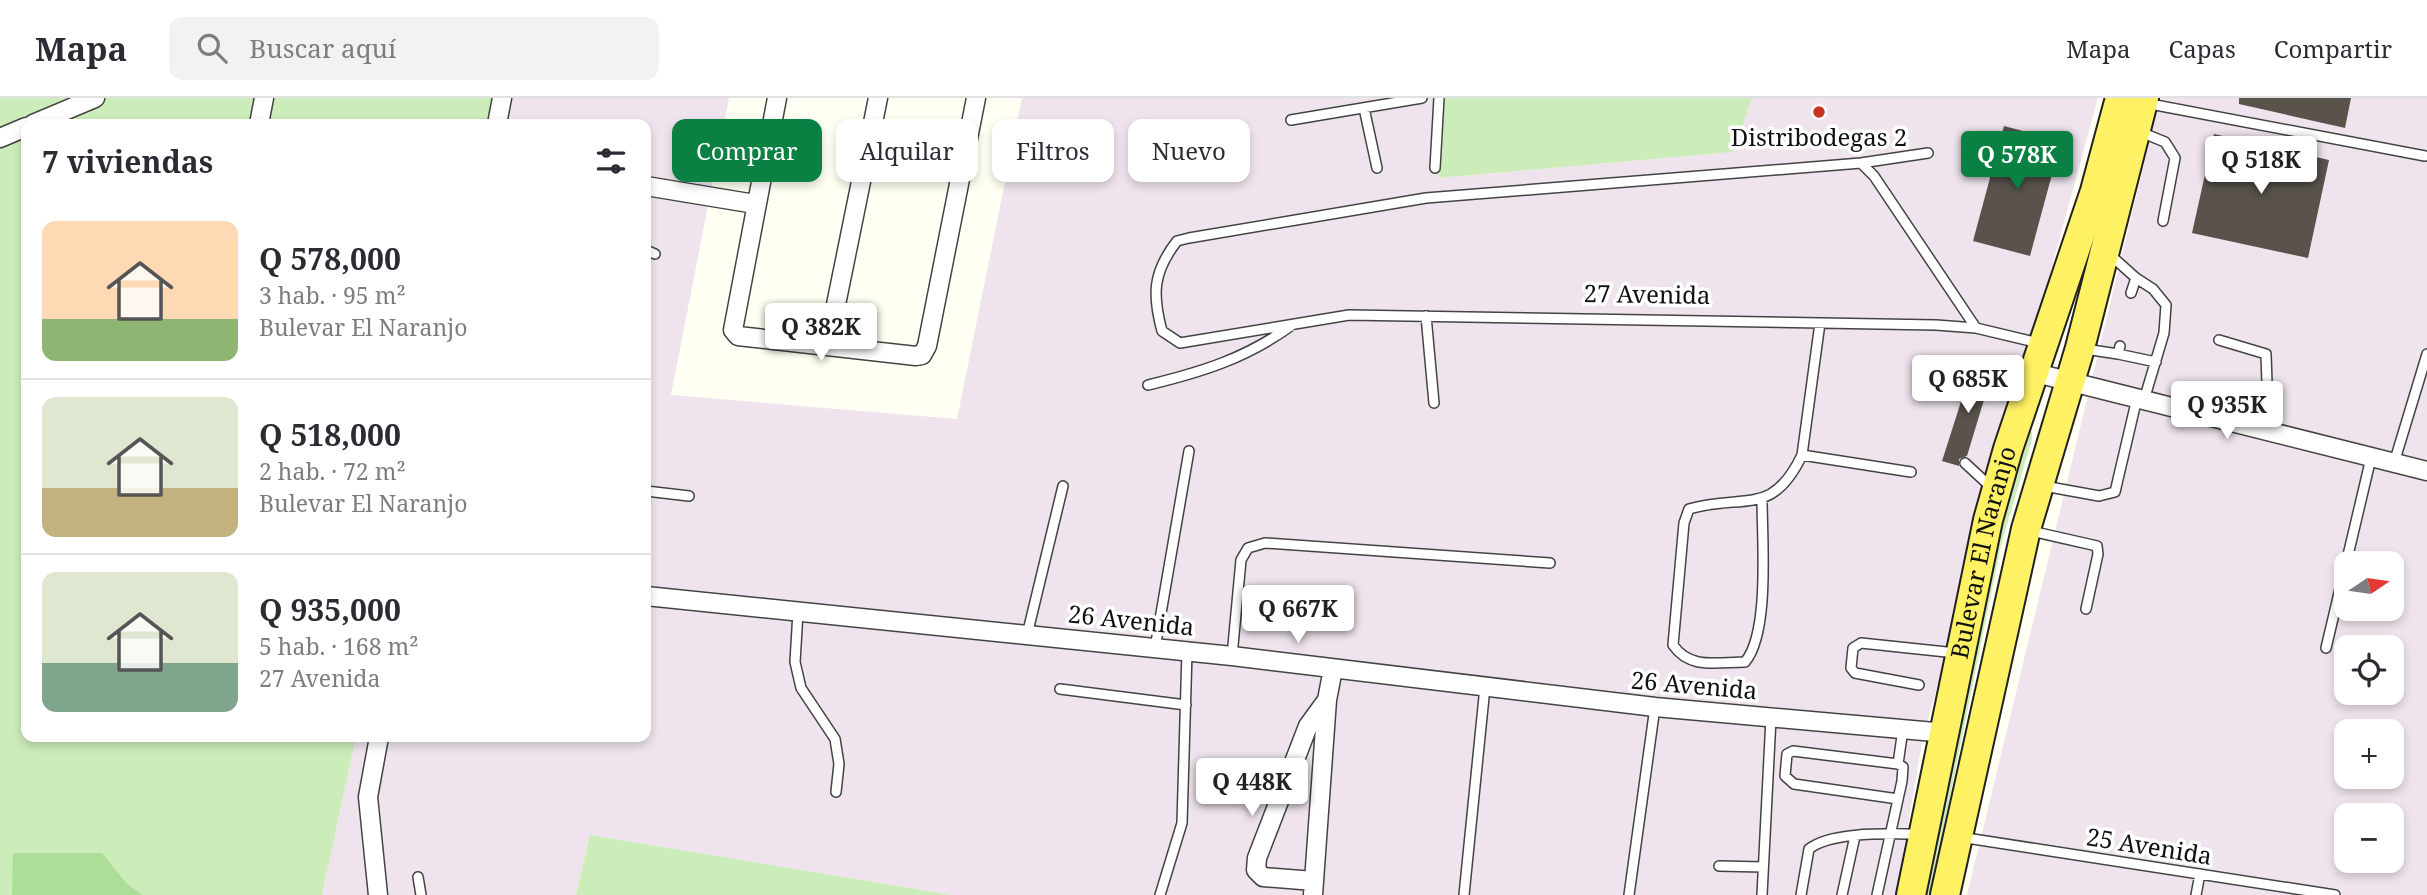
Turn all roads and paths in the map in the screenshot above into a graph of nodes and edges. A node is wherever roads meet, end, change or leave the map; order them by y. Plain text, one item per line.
1 (95, 98) edge
2 (264, 98) edge
3 (502, 98) edge
4 (776, 98) edge
5 (878, 98) edge
6 (976, 98) edge
7 (1422, 98) edge
8 (1439, 98) edge
9 (2136, 100) edge
10 (1364, 108) junction
11 (45, 119) edge
12 (260, 119) edge
13 (498, 119) edge
14 (1290, 120) dead end
15 (21, 129) edge
16 (2136, 131) junction
17 (0, 138) edge
18 (1928, 153) dead end
19 (2425, 156) dead end
20 (1861, 163) junction
21 (1377, 168) dead end
22 (1435, 168) dead end
23 (651, 187) edge
24 (755, 204) junction
25 (2163, 221) dead end
26 (2105, 250) junction
27 (2136, 278) junction
28 (2131, 293) dead end
29 (1426, 316) junction
30 (1820, 323) junction
31 (1294, 324) junction
32 (1976, 328) junction
33 (2219, 340) dead end
34 (828, 344) junction
35 (2044, 345) junction
36 (2080, 348) junction
37 (2427, 354) edge
38 (2156, 362) junction
39 (1992, 373) dead end
40 (2036, 373) junction
41 (2069, 381) junction
42 (1149, 385) dead end
43 (2140, 399) junction
44 (1434, 403) dead end
45 (2260, 430) junction
46 (1189, 451) dead end
47 (1802, 455) junction
48 (2371, 458) junction
49 (1965, 463) dead end
50 (2394, 463) junction
51 (2427, 471) edge
52 (1911, 472) dead end
53 (2039, 484) junction
54 (1063, 486) dead end
55 (1996, 491) junction
56 (651, 492) edge
57 (689, 496) dead end
58 (1762, 499) junction
59 (2026, 529) junction
60 (1550, 563) dead end
61 (651, 597) edge
62 (2086, 609) dead end
63 (798, 612) junction
64 (1027, 635) junction
65 (1155, 648) junction
66 (2326, 648) dead end
67 (1187, 652) junction
68 (1961, 654) junction
69 (1232, 656) junction
70 (1333, 669) junction
71 (1919, 685) dead end
72 (1485, 687) junction
73 (1060, 689) dead end
74 (1327, 700) junction
75 (1186, 705) junction
76 (1655, 707) junction
77 (1771, 718) junction
78 (1903, 729) junction
79 (1946, 733) junction
80 (378, 742) edge
81 (1898, 764) junction
82 (836, 792) dead end
83 (1898, 799) junction
84 (1924, 835) junction
85 (1854, 836) junction
86 (1889, 836) junction
87 (1956, 836) junction
88 (1719, 866) dead end
89 (1763, 867) junction
90 (2200, 874) junction
91 (418, 877) dead end
92 (1313, 888) edge
93 (378, 895) edge
94 (421, 895) edge
95 (1160, 895) edge
96 (1464, 895) edge
97 (1629, 895) edge
98 (1762, 895) edge
99 (1801, 895) edge
100 (1842, 895) edge
101 (1877, 895) edge
102 (1911, 895) edge
103 (1945, 895) edge
104 (2196, 895) edge
105 (2335, 895) edge

1 - 11 street
2 - 12 street
3 - 13 street
4 - 24 street
5 - 34 street
6 - 34 street
7 - 10 lane
8 - 22 lane
9 - 16 main road, Bulevar El Naranjo
9 - 19 lane
9 - 35 main road, Bulevar El Naranjo
10 - 14 lane
10 - 21 lane
15 - 17 street
16 - 25 lane
16 - 26 main road, Bulevar El Naranjo
18 - 20 lane, 27 Avenida
20 - 31 lane, 27 Avenida
20 - 32 lane
23 - 24 street
24 - 34 street
26 - 27 lane
26 - 36 main road, Bulevar El Naranjo
27 - 28 lane
27 - 38 lane
29 - 30 lane, 27 Avenida
29 - 31 lane, 27 Avenida
29 - 44 lane
30 - 32 lane, 27 Avenida
30 - 47 lane
31 - 42 lane
32 - 35 lane, 27 Avenida
33 - 45 lane
35 - 40 main road, Bulevar El Naranjo
36 - 38 lane
36 - 41 main road, Bulevar El Naranjo
37 - 50 lane
38 - 43 lane
39 - 40 lane
40 - 41 street
40 - 55 main road, Bulevar El Naranjo
41 - 43 street
41 - 53 main road, Bulevar El Naranjo
43 - 45 street
43 - 53 lane
45 - 48 street
46 - 65 lane
47 - 52 lane
47 - 58 lane
48 - 50 street
48 - 66 lane
49 - 55 lane
50 - 51 street
53 - 59 main road, Bulevar El Naranjo
54 - 64 lane
55 - 68 main road, Bulevar El Naranjo
56 - 57 lane
58 - 58 lane
59 - 62 lane
59 - 87 main road, Bulevar El Naranjo
60 - 69 lane
61 - 63 street, 26 Avenida
63 - 64 street, 26 Avenida
63 - 82 lane
64 - 65 street, 26 Avenida
65 - 67 street, 26 Avenida
67 - 69 street, 26 Avenida
67 - 75 lane
68 - 71 lane
68 - 79 main road, Bulevar El Naranjo
69 - 70 street, 26 Avenida
70 - 72 street, 26 Avenida
70 - 74 street
72 - 76 street, 26 Avenida
72 - 96 lane
73 - 75 lane
74 - 92 street
74 - 92 street
75 - 95 lane
76 - 77 street, 26 Avenida
76 - 97 lane
77 - 78 street, 26 Avenida
77 - 89 lane
78 - 79 street, 26 Avenida
78 - 81 lane
79 - 84 main road, Bulevar El Naranjo
80 - 93 street
81 - 83 lane
81 - 83 lane
83 - 86 lane
84 - 86 lane
84 - 102 main road, Bulevar El Naranjo
85 - 86 lane
85 - 99 lane
85 - 100 lane
86 - 101 lane
87 - 90 lane, 25 Avenida
87 - 103 main road, Bulevar El Naranjo
88 - 89 lane
89 - 98 lane
90 - 104 lane
90 - 105 lane, 25 Avenida
91 - 94 lane

